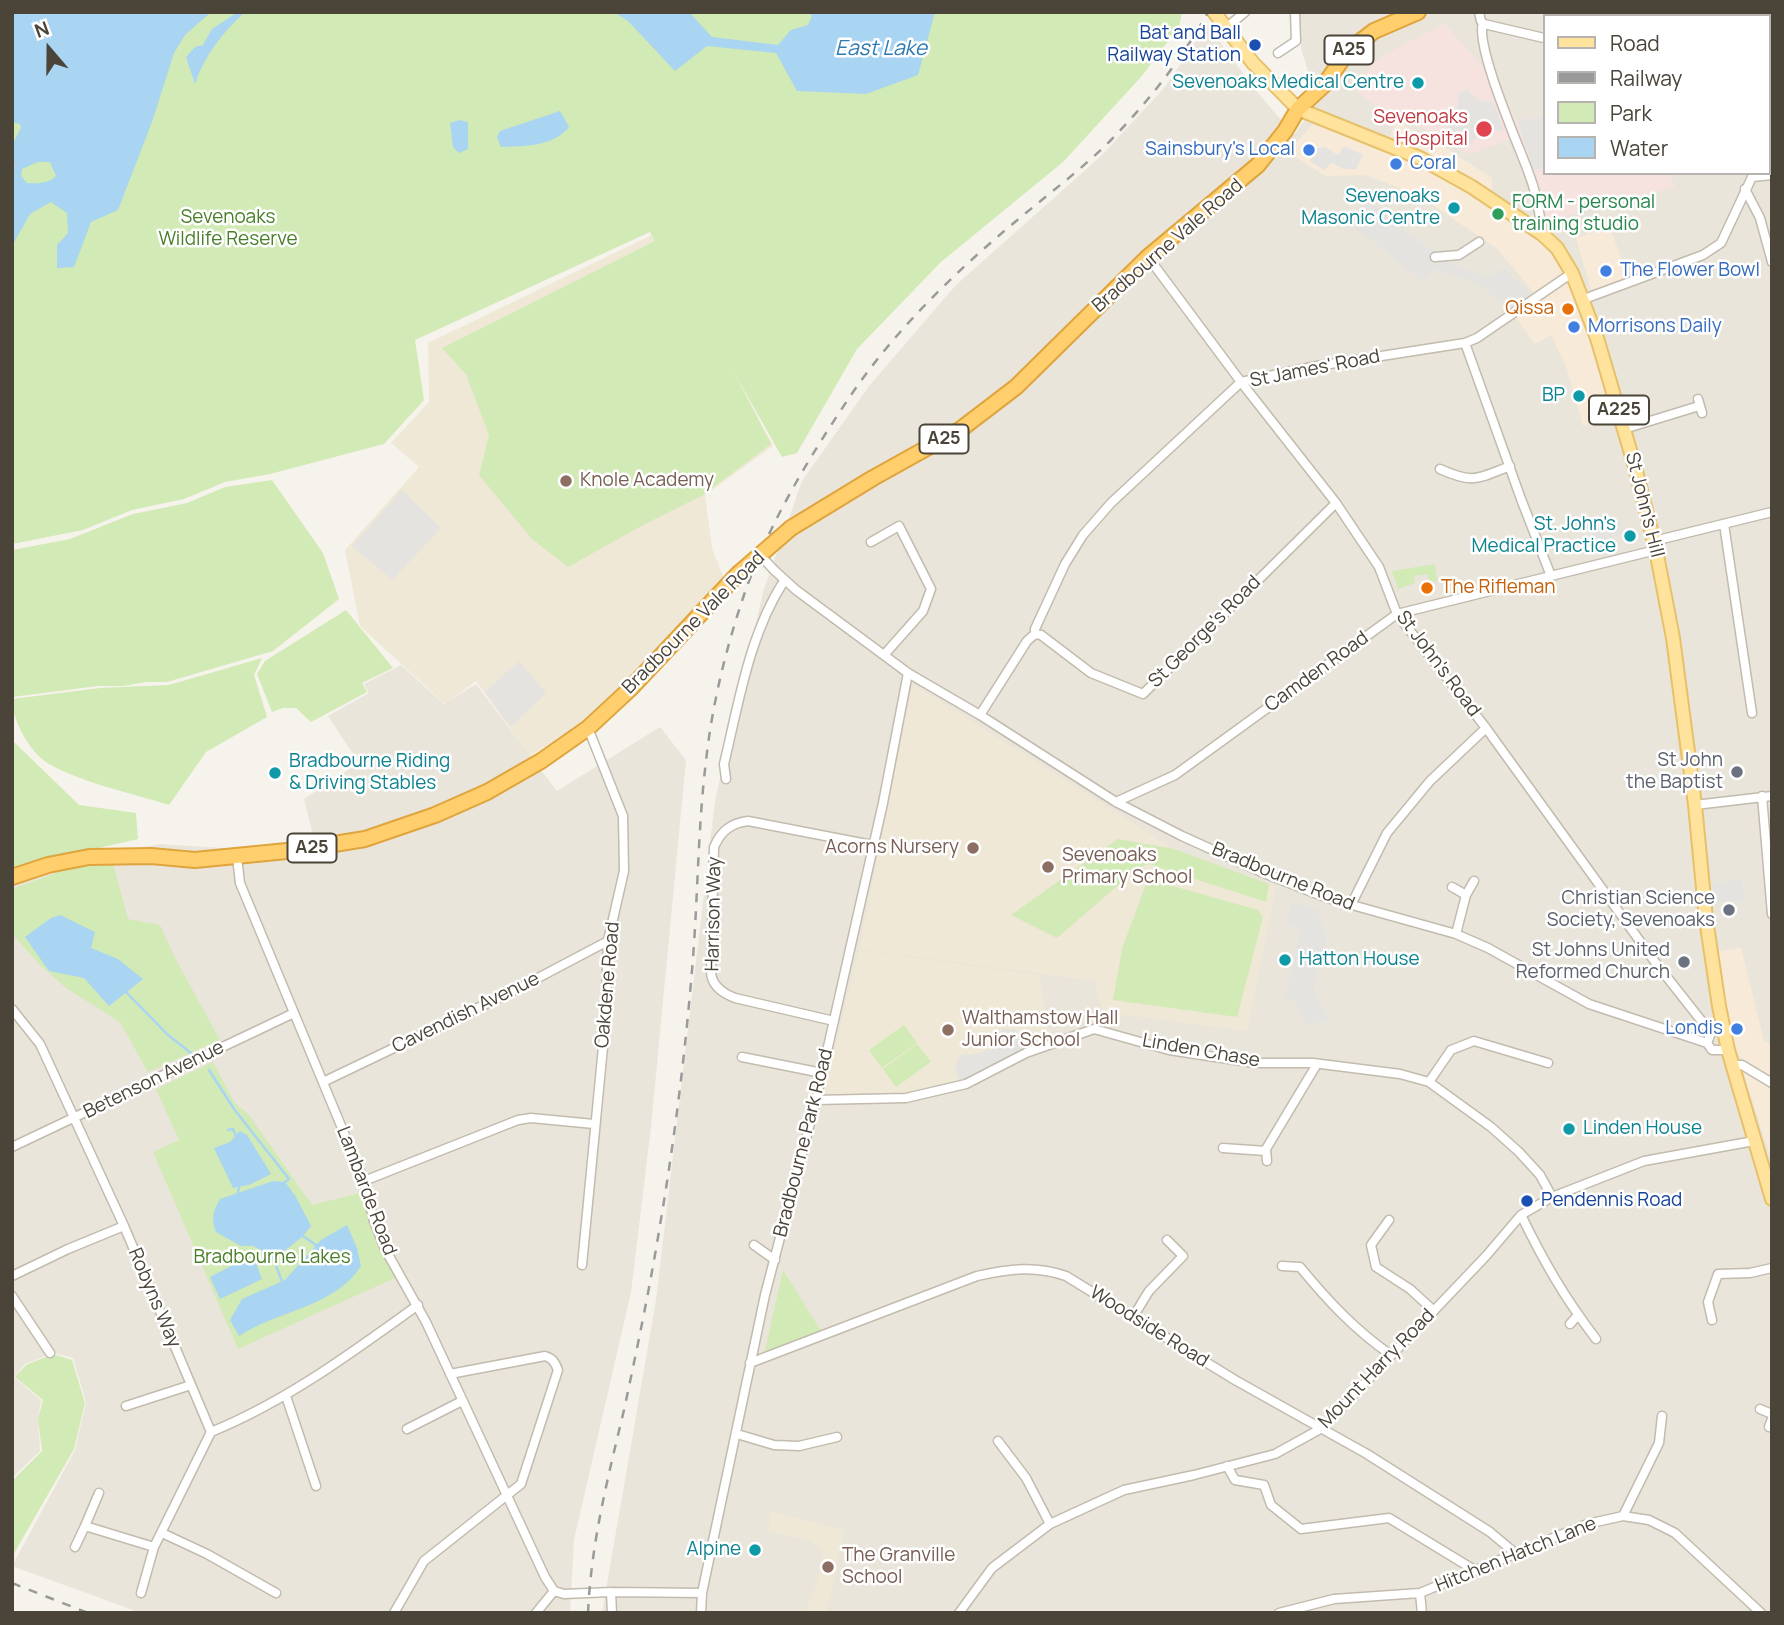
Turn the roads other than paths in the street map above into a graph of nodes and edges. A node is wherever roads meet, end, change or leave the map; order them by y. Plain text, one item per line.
1 (1213, 12) edge
2 (1245, 12) edge
3 (1295, 12) edge
4 (1418, 12) edge
5 (1479, 12) edge
6 (1483, 23) junction
7 (1226, 28) junction
8 (1542, 38) edge
9 (1278, 53) dead end
10 (1298, 109) junction
11 (1772, 175) edge
12 (1745, 189) junction
13 (1542, 234) junction
14 (1479, 242) dead end
15 (1149, 257) junction
16 (1435, 257) dead end
17 (1772, 262) edge
18 (1572, 273) junction
19 (1584, 299) junction
20 (1465, 342) junction
21 (1241, 382) junction
22 (1700, 406) dead end
23 (1624, 429) junction
24 (1510, 467) junction
25 (1440, 469) dead end
26 (1336, 503) junction
27 (1772, 512) edge
28 (1724, 524) junction
29 (871, 542) dead end
30 (1655, 546) junction
31 (760, 555) junction
32 (1551, 576) junction
33 (783, 581) junction
34 (1397, 614) junction
35 (1035, 634) junction
36 (884, 655) junction
37 (908, 673) junction
38 (1752, 713) dead end
39 (980, 715) junction
40 (588, 728) junction
41 (1486, 728) junction
42 (726, 779) dead end
43 (1762, 796) junction
44 (1772, 796) edge
45 (1116, 802) junction
46 (1695, 805) junction
47 (872, 845) junction
48 (237, 857) junction
49 (12, 877) edge
50 (1474, 881) dead end
51 (1452, 887) dead end
52 (1466, 895) junction
53 (1351, 905) junction
54 (1772, 914) edge
55 (1456, 934) junction
56 (608, 941) junction
57 (12, 1009) edge
58 (294, 1013) junction
59 (834, 1021) junction
60 (1724, 1027) junction
61 (1711, 1033) junction
62 (1707, 1043) junction
63 (1728, 1050) junction
64 (743, 1057) dead end
65 (1548, 1063) dead end
66 (1317, 1064) junction
67 (1733, 1065) junction
68 (822, 1073) junction
69 (323, 1082) junction
70 (1429, 1082) junction
71 (1772, 1083) edge
72 (816, 1100) junction
73 (75, 1118) junction
74 (594, 1124) junction
75 (1754, 1141) junction
76 (12, 1146) edge
77 (1223, 1148) dead end
78 (364, 1181) junction
79 (1552, 1197) junction
80 (1772, 1199) edge
81 (1521, 1215) junction
82 (1389, 1220) dead end
83 (124, 1226) junction
84 (1167, 1240) dead end
85 (754, 1245) dead end
86 (775, 1260) junction
87 (582, 1265) dead end
88 (1282, 1266) dead end
89 (1376, 1267) junction
90 (1772, 1268) edge
91 (1368, 1274) dead end
92 (12, 1276) edge
93 (12, 1296) edge
94 (418, 1305) junction
95 (1434, 1311) junction
96 (1578, 1315) junction
97 (1133, 1317) junction
98 (1712, 1320) dead end
99 (1570, 1324) dead end
100 (1596, 1339) dead end
101 (50, 1353) dead end
102 (1391, 1355) junction
103 (750, 1363) junction
104 (450, 1374) junction
105 (191, 1385) junction
106 (286, 1396) junction
107 (462, 1401) junction
108 (126, 1406) dead end
109 (1760, 1409) dead end
110 (1662, 1416) dead end
111 (1771, 1420) edge
112 (1322, 1428) junction
113 (407, 1429) dead end
114 (211, 1432) junction
115 (737, 1434) junction
116 (837, 1437) dead end
117 (998, 1441) dead end
118 (1227, 1466) junction
119 (316, 1486) dead end
120 (99, 1493) dead end
121 (508, 1494) junction
122 (1623, 1516) junction
123 (1050, 1524) junction
124 (85, 1526) junction
125 (162, 1533) junction
126 (75, 1547) dead end
127 (154, 1547) junction
128 (1515, 1553) junction
129 (1476, 1571) junction
130 (554, 1591) junction
131 (611, 1592) junction
132 (141, 1593) dead end
133 (276, 1593) dead end
134 (702, 1593) junction
135 (1420, 1593) junction
136 (394, 1613) edge
137 (536, 1613) edge
138 (612, 1613) edge
139 (701, 1613) edge
140 (959, 1613) edge
141 (1279, 1613) edge
142 (1422, 1613) edge
143 (1761, 1613) edge

1 - 7 main road, A225
2 - 7 street
3 - 9 street
4 - 10 highway, A25
5 - 6 street
6 - 8 street
6 - 13 street
7 - 10 main road, A225
10 - 13 main road, St John's Hill / A225
10 - 15 highway, Bradbourne Vale Road / A25
11 - 12 street
12 - 17 street
12 - 19 street
13 - 18 main road, St John's Hill / A225
14 - 16 street
15 - 21 street, St John's Road
15 - 31 highway, Bradbourne Vale Road / A25, bridge
18 - 19 main road, St John's Hill / A225
18 - 20 street, St James' Road
19 - 23 main road, St John's Hill / A225
20 - 21 street, St James' Road
20 - 24 street
21 - 26 street, St John's Road
21 - 35 street, St James' Road
22 - 23 street
23 - 30 main road, St John's Hill / A225
24 - 25 street
24 - 32 street
26 - 34 street, St John's Road
26 - 35 street, St George's Road
27 - 28 street, Camden Road
28 - 30 street, Camden Road
28 - 38 street
29 - 36 street
30 - 32 street, Camden Road
30 - 46 main road, St John's Hill / A225
31 - 33 street, Bradbourne Road, bridge
31 - 40 highway, Bradbourne Vale Road / A25, bridge
32 - 34 street, Camden Road
33 - 36 street, Bradbourne Road
33 - 42 street
34 - 41 street, St John's Road
34 - 45 street, Camden Road
35 - 39 street
36 - 37 street, Bradbourne Road
37 - 39 street, Bradbourne Road
37 - 47 street, Bradbourne Park Road
39 - 45 street, Bradbourne Road
40 - 48 highway, Bradbourne Vale Road / A25
40 - 56 street, Oakdene Road
41 - 53 street
41 - 61 street, St John's Road
43 - 44 street
43 - 46 street
43 - 54 street
45 - 53 street, Bradbourne Road
46 - 60 main road, St John's Hill / A225
47 - 59 street, Bradbourne Park Road
47 - 59 street, Harrison Way
48 - 49 highway, Bradbourne Vale Road / A25
48 - 58 street, Lambarde Road
50 - 52 street
51 - 52 street
52 - 55 street
53 - 55 street, Bradbourne Road
55 - 62 street, Bradbourne Road
56 - 69 street, Cavendish Avenue
56 - 74 street, Oakdene Road
57 - 73 street, Robyns Way
58 - 69 street, Lambarde Road
58 - 73 street, Betenson Avenue
59 - 68 street, Bradbourne Park Road
60 - 61 street
60 - 63 main road, St John's Hill / A225
61 - 62 street
62 - 63 street, Bradbourne Road
63 - 67 main road, St John's Hill / A225
64 - 68 street
65 - 70 street
66 - 70 street, Linden Chase
66 - 72 street, Linden Chase
66 - 77 street
67 - 71 street
67 - 75 main road, A225
68 - 72 street, Bradbourne Park Road
69 - 78 street, Lambarde Road
70 - 79 street, Linden Chase
72 - 86 street, Bradbourne Park Road
73 - 76 street, Betenson Avenue
73 - 83 street, Robyns Way
74 - 78 street
74 - 87 street, Oakdene Road
75 - 79 street, Mount Harry Road
75 - 80 main road, A225
78 - 94 street, Lambarde Road
79 - 81 street, Mount Harry Road
81 - 95 street, Mount Harry Road
81 - 96 street
82 - 89 street
83 - 92 street
83 - 105 street, Robyns Way
84 - 97 street
85 - 86 street
86 - 103 street, Bradbourne Park Road
88 - 102 street
89 - 91 street
89 - 95 street
90 - 98 street
93 - 101 street
94 - 104 street, Lambarde Road
94 - 106 street
95 - 102 street, Mount Harry Road
96 - 99 street
96 - 100 street
97 - 103 street, Woodside Road
97 - 112 street, Woodside Road
102 - 112 street, Mount Harry Road
103 - 115 street, Bradbourne Park Road
104 - 107 street, Lambarde Road
104 - 121 street
105 - 108 street
105 - 114 street, Robyns Way
106 - 114 street
106 - 119 street
107 - 113 street
107 - 121 street, Lambarde Road
109 - 111 street
110 - 122 street
112 - 118 street, Mount Harry Road
112 - 128 street, Woodside Road
114 - 125 street
115 - 116 street
115 - 134 street, Bradbourne Park Road
117 - 123 street
118 - 123 street, Mount Harry Road
118 - 129 street
120 - 124 street
121 - 130 street, Lambarde Road
121 - 136 street
122 - 128 street, Hitchen Hatch Lane
122 - 143 street, Hitchen Hatch Lane
123 - 140 street, Mount Harry Road
124 - 126 street
124 - 127 street
125 - 127 street
125 - 133 street
127 - 132 street
128 - 129 street, Hitchen Hatch Lane
129 - 135 street, Hitchen Hatch Lane
130 - 131 street
130 - 137 street
131 - 134 street
131 - 138 street
134 - 139 street, Bradbourne Park Road
135 - 141 street, Hitchen Hatch Lane
135 - 142 street

